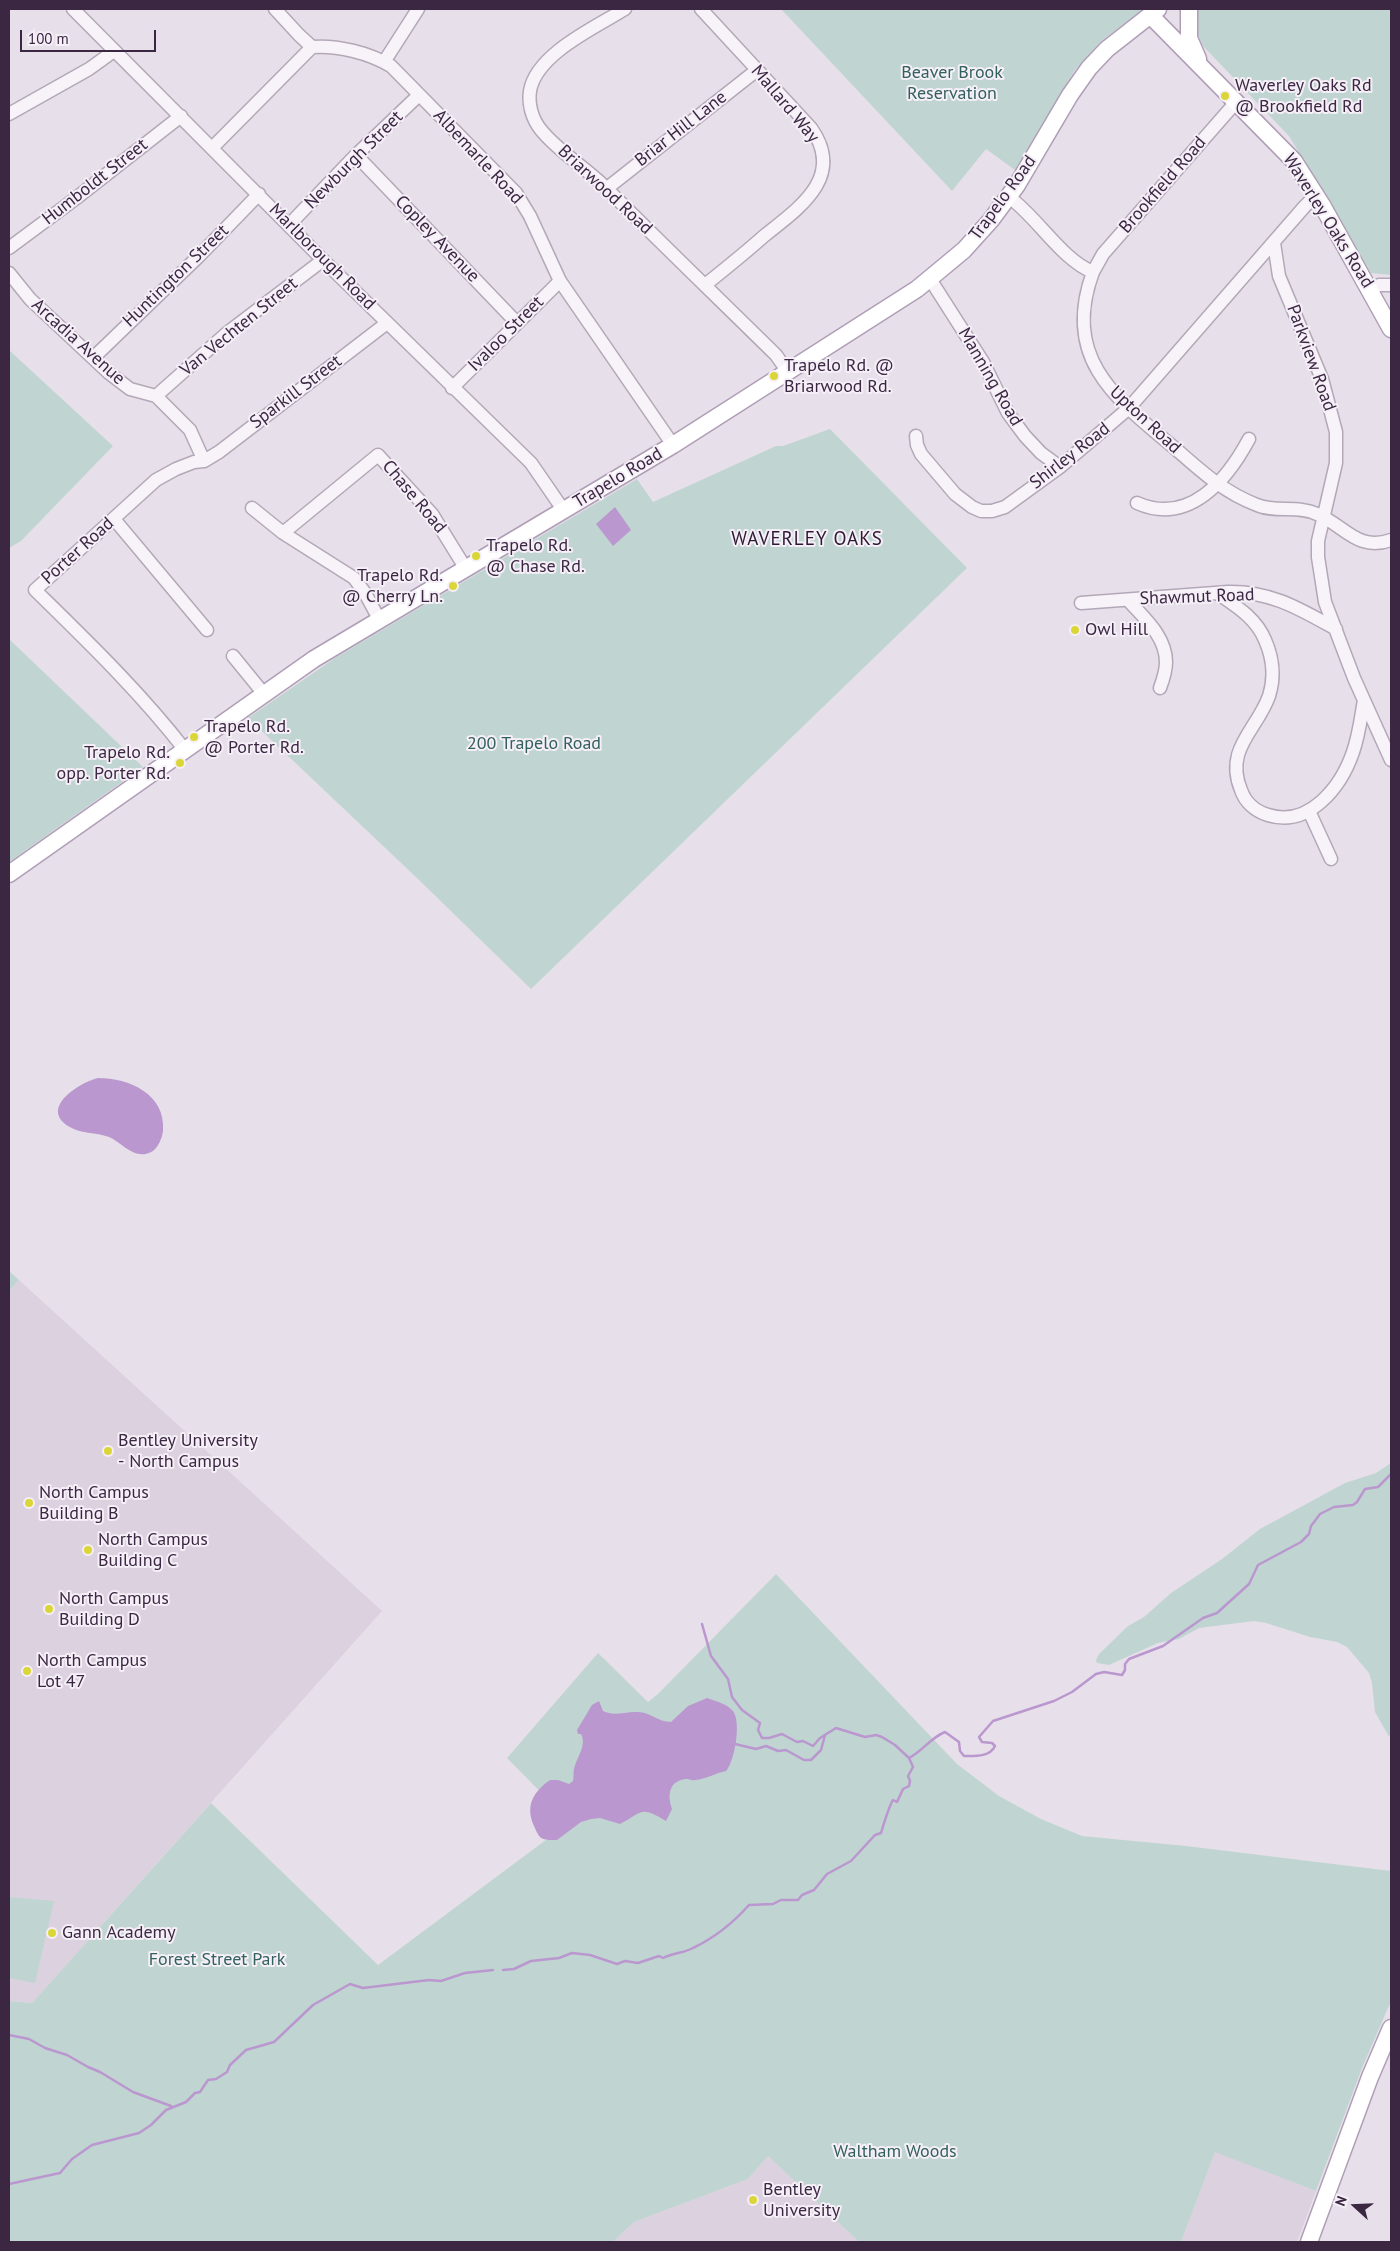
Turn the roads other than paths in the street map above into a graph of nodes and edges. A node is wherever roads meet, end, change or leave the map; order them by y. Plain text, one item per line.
1 (73, 9) edge
2 (275, 9) edge
3 (418, 9) edge
4 (625, 9) edge
5 (701, 9) edge
6 (1189, 9) edge
7 (1154, 12) edge
8 (312, 46) junction
9 (114, 51) junction
10 (384, 62) junction
11 (757, 70) junction
12 (1206, 71) junction
13 (419, 95) junction
14 (1237, 102) junction
15 (10, 110) edge
16 (181, 116) junction
17 (212, 148) junction
18 (356, 155) junction
19 (606, 189) junction
20 (259, 194) junction
21 (1316, 195) junction
22 (1009, 197) junction
23 (289, 225) junction
24 (1274, 242) junction
25 (9, 248) edge
26 (323, 260) junction
27 (1093, 272) junction
28 (9, 273) edge
29 (930, 279) junction
30 (560, 281) junction
31 (1391, 284) edge
32 (705, 285) junction
33 (1371, 290) junction
34 (387, 323) junction
35 (517, 323) junction
36 (1391, 329) edge
37 (93, 358) junction
38 (788, 372) junction
39 (452, 388) junction
40 (156, 396) junction
41 (1129, 408) junction
42 (916, 436) dead end
43 (1249, 439) dead end
44 (673, 445) junction
45 (204, 462) junction
46 (1060, 467) junction
47 (1218, 485) junction
48 (1137, 503) dead end
49 (252, 508) dead end
50 (564, 511) junction
51 (1323, 517) junction
52 (114, 519) junction
53 (283, 533) junction
54 (1391, 540) edge
55 (466, 569) junction
56 (1217, 593) junction
57 (1128, 600) junction
58 (1081, 603) dead end
59 (379, 619) junction
60 (1336, 629) junction
61 (207, 630) dead end
62 (233, 656) dead end
63 (1160, 688) dead end
64 (264, 694) junction
65 (1364, 700) junction
66 (185, 750) junction
67 (1391, 760) edge
68 (1309, 811) junction
69 (1331, 859) dead end
70 (9, 874) edge
71 (1391, 2028) edge
72 (1308, 2242) edge

1 - 9 street, Marlborough Road
2 - 8 street
3 - 10 street
4 - 19 street, Briarwood Road
5 - 11 street, Mallard Way
6 - 12 main road
7 - 12 main road, Waverley Oaks Road
7 - 22 main road, Trapelo Road
8 - 10 street, Albemarle Road
8 - 17 street
9 - 15 street
9 - 16 street, Marlborough Road
10 - 13 street, Albemarle Road
11 - 19 street, Briar Hill Lane
11 - 32 street, Mallard Way
12 - 14 main road, Waverley Oaks Road
13 - 18 street, Newburgh Street
13 - 30 street, Albemarle Road
14 - 21 main road, Waverley Oaks Road
14 - 27 street, Brookfield Road
16 - 17 street, Marlborough Road
16 - 25 street, Humboldt Street
17 - 20 street, Marlborough Road
18 - 23 street, Newburgh Street
18 - 35 street, Copley Avenue
19 - 32 street, Briarwood Road
20 - 23 street, Marlborough Road
20 - 37 street, Huntington Street
21 - 24 street, Shirley Road
21 - 33 main road, Waverley Oaks Road
22 - 27 street
22 - 29 main road, Trapelo Road
23 - 26 street, Marlborough Road
24 - 41 street, Shirley Road
24 - 51 street, Parkview Road
26 - 34 street, Marlborough Road
26 - 40 street, Van Vechten Street
27 - 41 street, Upton Road
28 - 37 street, Arcadia Avenue
29 - 38 main road, Trapelo Road
29 - 46 street, Manning Road
30 - 35 street, Ivaloo Street
30 - 44 street, Albemarle Road
31 - 33 street
32 - 38 street, Briarwood Road
33 - 36 main road, Waverley Oaks Road
34 - 39 street, Marlborough Road
34 - 45 street, Sparkill Street
35 - 39 street, Ivaloo Street
37 - 40 street, Arcadia Avenue
38 - 44 main road, Trapelo Road
39 - 50 street, Marlborough Road
40 - 45 street
41 - 46 street, Shirley Road
41 - 47 street, Upton Road
42 - 46 street, Shirley Road
43 - 47 street
44 - 50 main road, Trapelo Road
45 - 52 street, Porter Road
47 - 48 street
47 - 51 street, Upton Road
49 - 53 street
50 - 55 main road, Trapelo Road
51 - 54 street, Upton Road
51 - 60 street, Parkview Road
52 - 61 street
52 - 66 street, Porter Road
53 - 55 street, Chase Road
53 - 59 street
55 - 59 main road, Trapelo Road
56 - 57 street, Shawmut Road
56 - 60 street, Shawmut Road
56 - 68 street
57 - 58 street, Shawmut Road
57 - 63 street
59 - 64 main road, Trapelo Road
60 - 65 street, Parkview Road
62 - 64 street
64 - 66 main road, Trapelo Road
65 - 67 street, Parkview Road
65 - 68 street
66 - 70 main road, Trapelo Road
68 - 69 street
71 - 72 main road

